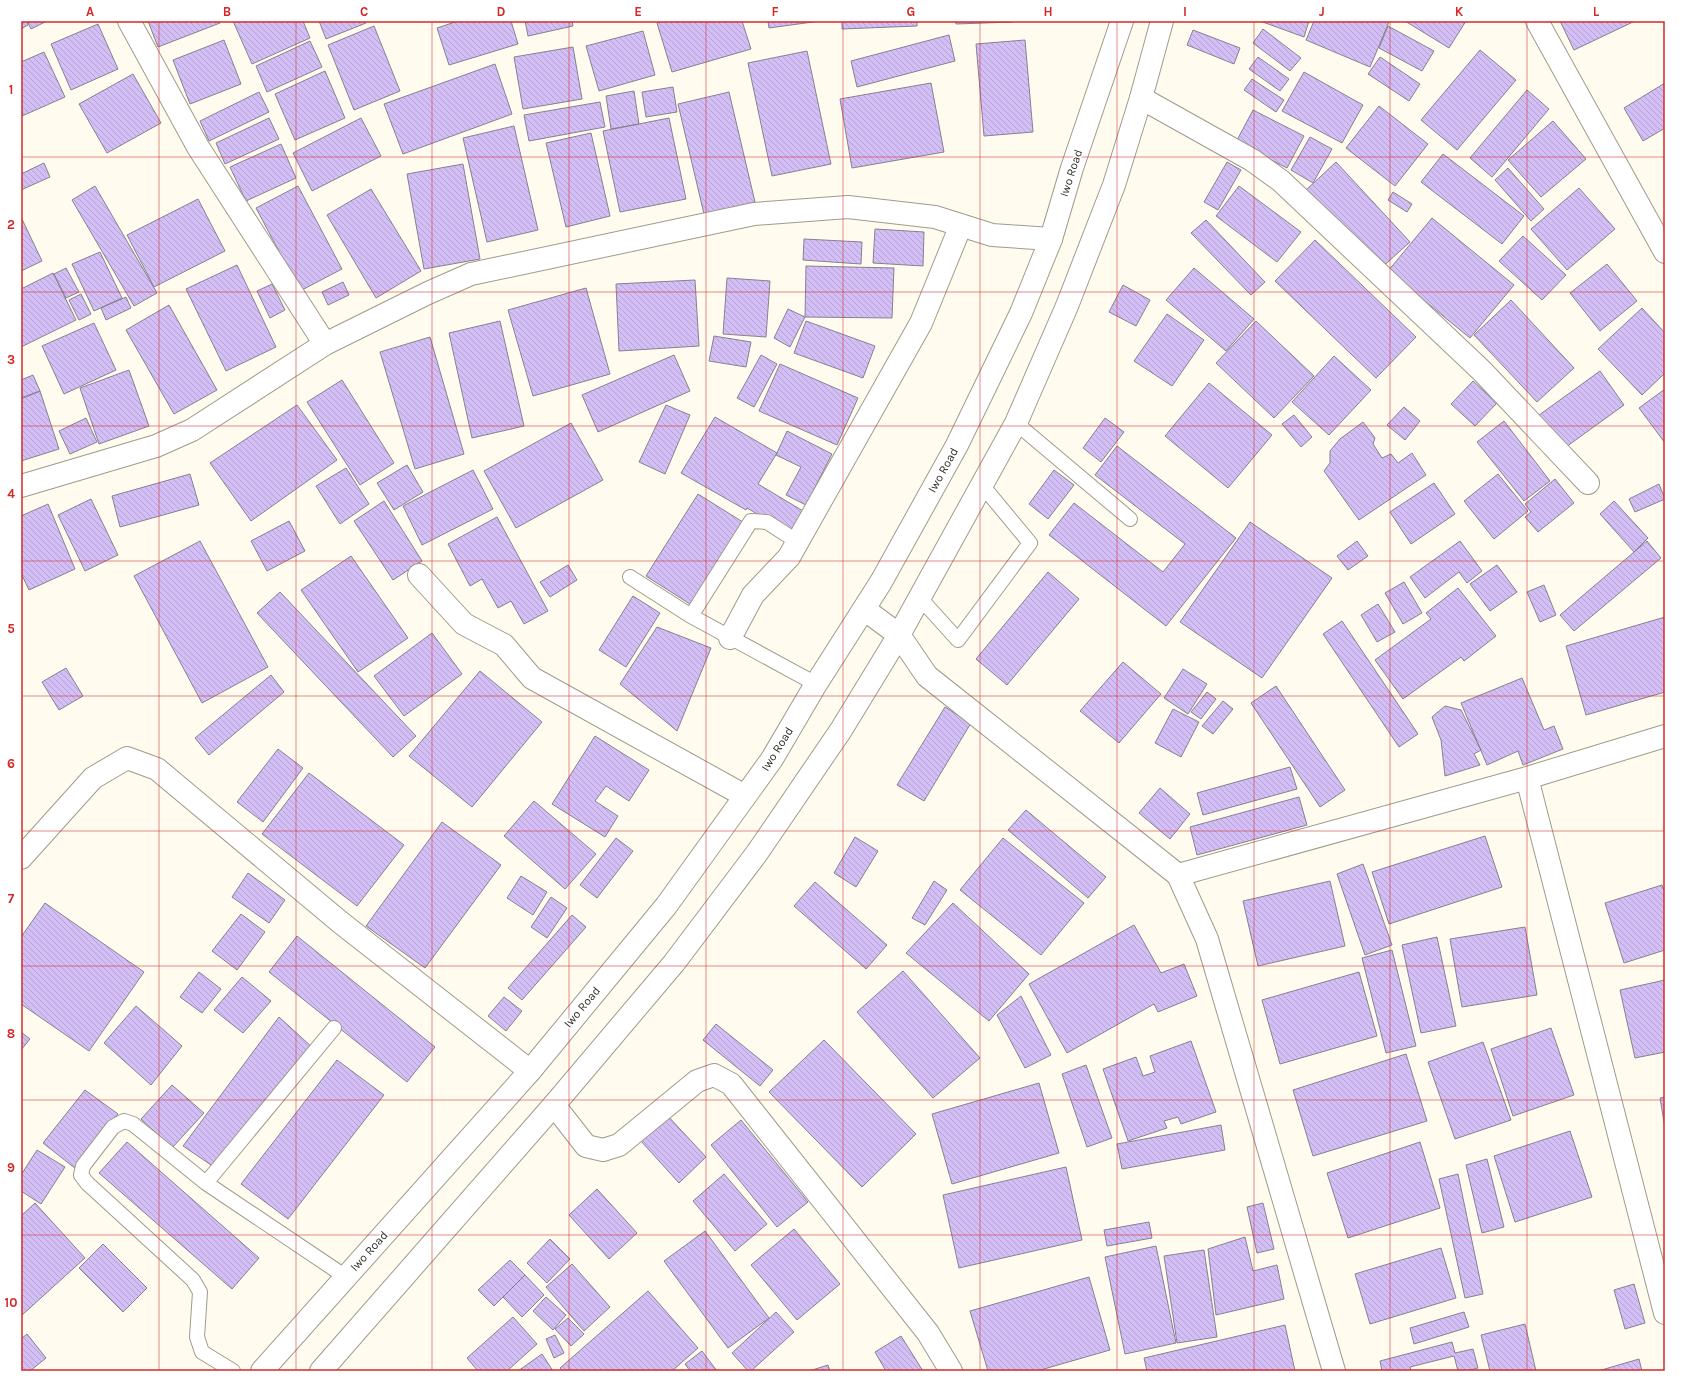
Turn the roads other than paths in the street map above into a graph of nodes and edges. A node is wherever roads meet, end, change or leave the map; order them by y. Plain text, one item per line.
1 (129, 21) edge
2 (1122, 21) edge
3 (1162, 21) edge
4 (1537, 21) edge
5 (1141, 98) junction
6 (960, 225) junction
7 (1051, 239) junction
8 (1665, 252) edge
9 (325, 344) junction
10 (1016, 423) junction
11 (1588, 483) dead end
12 (982, 485) junction
13 (21, 486) edge
14 (1130, 519) dead end
15 (798, 542) junction
16 (419, 575) dead end
17 (630, 577) dead end
18 (920, 598) junction
19 (864, 609) junction
20 (691, 616) junction
21 (899, 635) junction
22 (730, 638) junction
23 (816, 684) junction
24 (1665, 736) edge
25 (1527, 778) junction
26 (745, 796) junction
27 (21, 858) edge
28 (1178, 875) junction
29 (334, 1028) dead end
30 (530, 1071) junction
31 (554, 1105) junction
32 (206, 1183) junction
33 (346, 1277) junction
34 (1665, 1313) edge
35 (266, 1370) edge
36 (233, 1371) edge
37 (321, 1371) edge
38 (951, 1371) edge
39 (1334, 1371) edge

1 - 9 street
2 - 7 street, Iwo Road
3 - 5 street
4 - 8 street
5 - 10 street
5 - 11 street
6 - 7 street
6 - 9 street
6 - 15 street
7 - 19 street, Iwo Road
9 - 13 street
10 - 12 street
10 - 14 lane
12 - 18 street
12 - 18 lane
15 - 20 lane
15 - 22 street
16 - 26 street
17 - 20 lane
18 - 21 street
19 - 21 street
19 - 23 street, Iwo Road
20 - 22 lane
21 - 28 street
21 - 31 street
22 - 23 lane
23 - 26 street, Iwo Road
24 - 25 street
25 - 28 street
25 - 34 street
26 - 30 street, Iwo Road
27 - 30 street
28 - 39 street
29 - 32 lane
30 - 33 street, Iwo Road
31 - 37 street
31 - 38 street
32 - 33 lane
32 - 36 lane
33 - 35 street, Iwo Road

